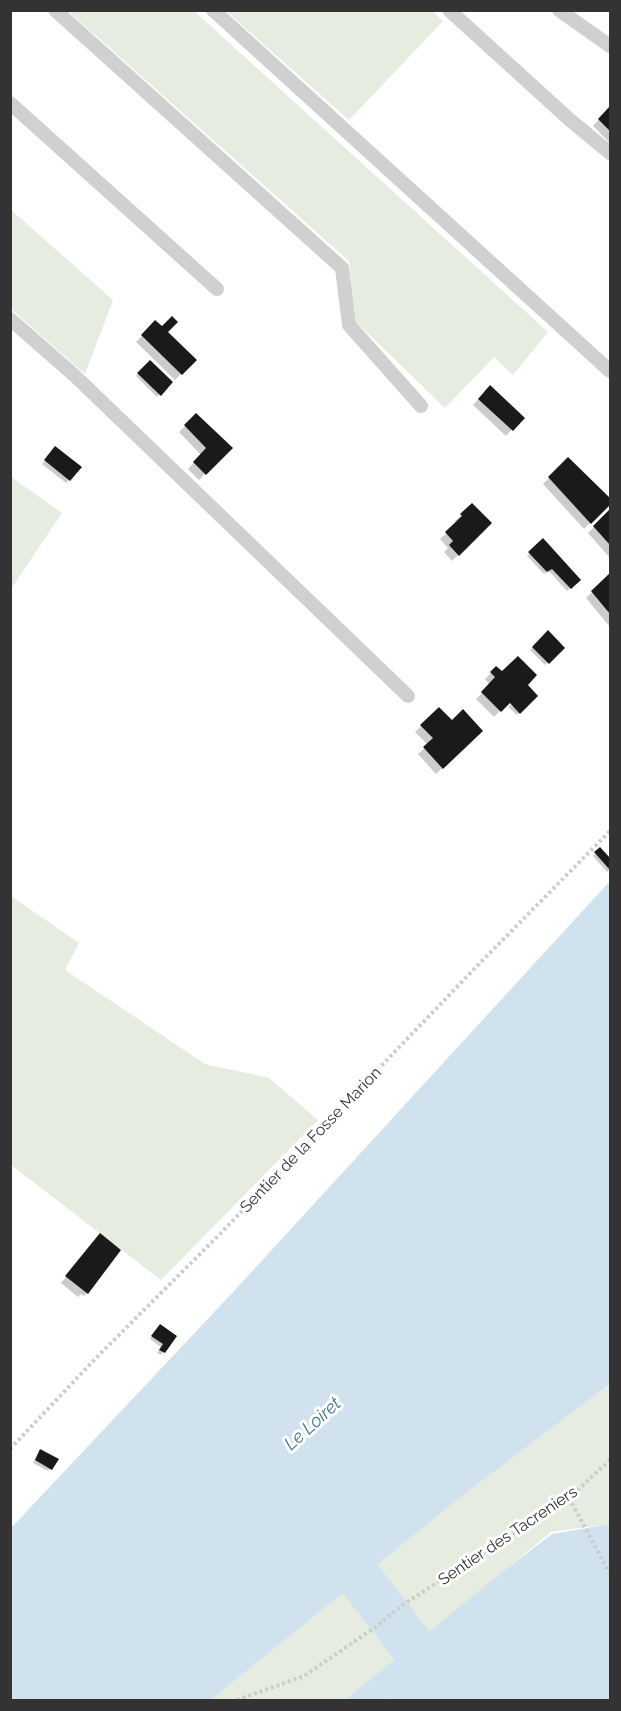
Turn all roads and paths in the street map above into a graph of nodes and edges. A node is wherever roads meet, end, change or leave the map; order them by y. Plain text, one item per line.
1 (54, 10) edge
2 (213, 10) edge
3 (449, 10) edge
4 (559, 10) edge
5 (610, 46) edge
6 (10, 103) edge
7 (610, 153) edge
8 (217, 289) dead end
9 (10, 319) edge
10 (610, 371) edge
11 (421, 406) dead end
12 (408, 696) dead end
13 (610, 831) edge
14 (10, 1449) edge
15 (610, 1460) edge
16 (569, 1498) junction
17 (610, 1574) edge
18 (237, 1701) edge

1 - 11 lane
2 - 10 lane
3 - 7 lane
4 - 5 lane
6 - 8 lane
9 - 12 lane
13 - 14 path, Sentier de la Fosse Marion
15 - 16 path, Sentier des Tacreniers
16 - 17 path
16 - 18 path, Sentier des Tacreniers

